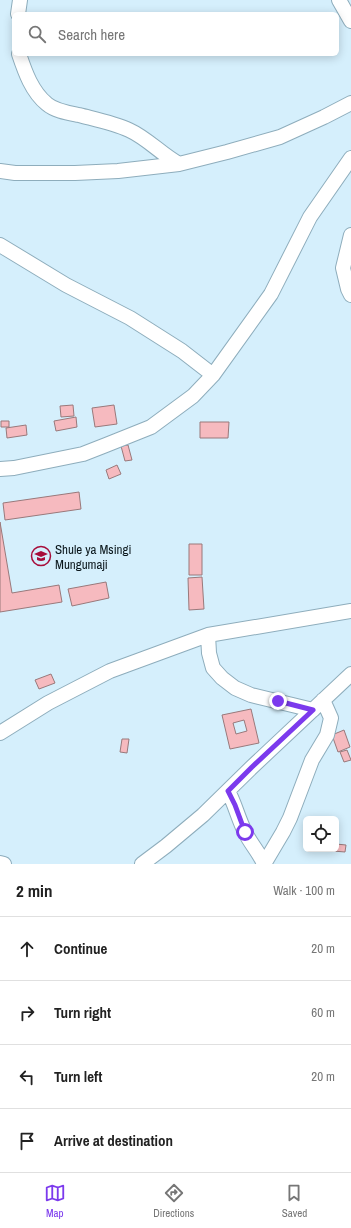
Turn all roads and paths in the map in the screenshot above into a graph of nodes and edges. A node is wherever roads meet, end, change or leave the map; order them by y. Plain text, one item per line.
1 (20, 0) edge
2 (339, 0) edge
3 (18, 12) edge
4 (351, 21) edge
5 (20, 56) edge
6 (351, 103) edge
7 (351, 158) edge
8 (179, 164) junction
9 (0, 171) edge
10 (351, 234) edge
11 (0, 245) edge
12 (351, 294) edge
13 (213, 375) junction
14 (0, 469) edge
15 (351, 611) edge
16 (208, 635) junction
17 (351, 674) edge
18 (318, 705) junction
19 (0, 733) edge
20 (228, 791) junction
21 (0, 862) edge
22 (4, 864) edge
23 (142, 864) edge

1 - 3 street
2 - 4 street
5 - 8 street
6 - 8 street
7 - 13 street
8 - 9 street
10 - 12 street
11 - 13 street
13 - 14 street
15 - 16 street
16 - 18 street
16 - 19 street
17 - 18 street
18 - 20 street
18 - 20 street
20 - 23 street
21 - 22 street

